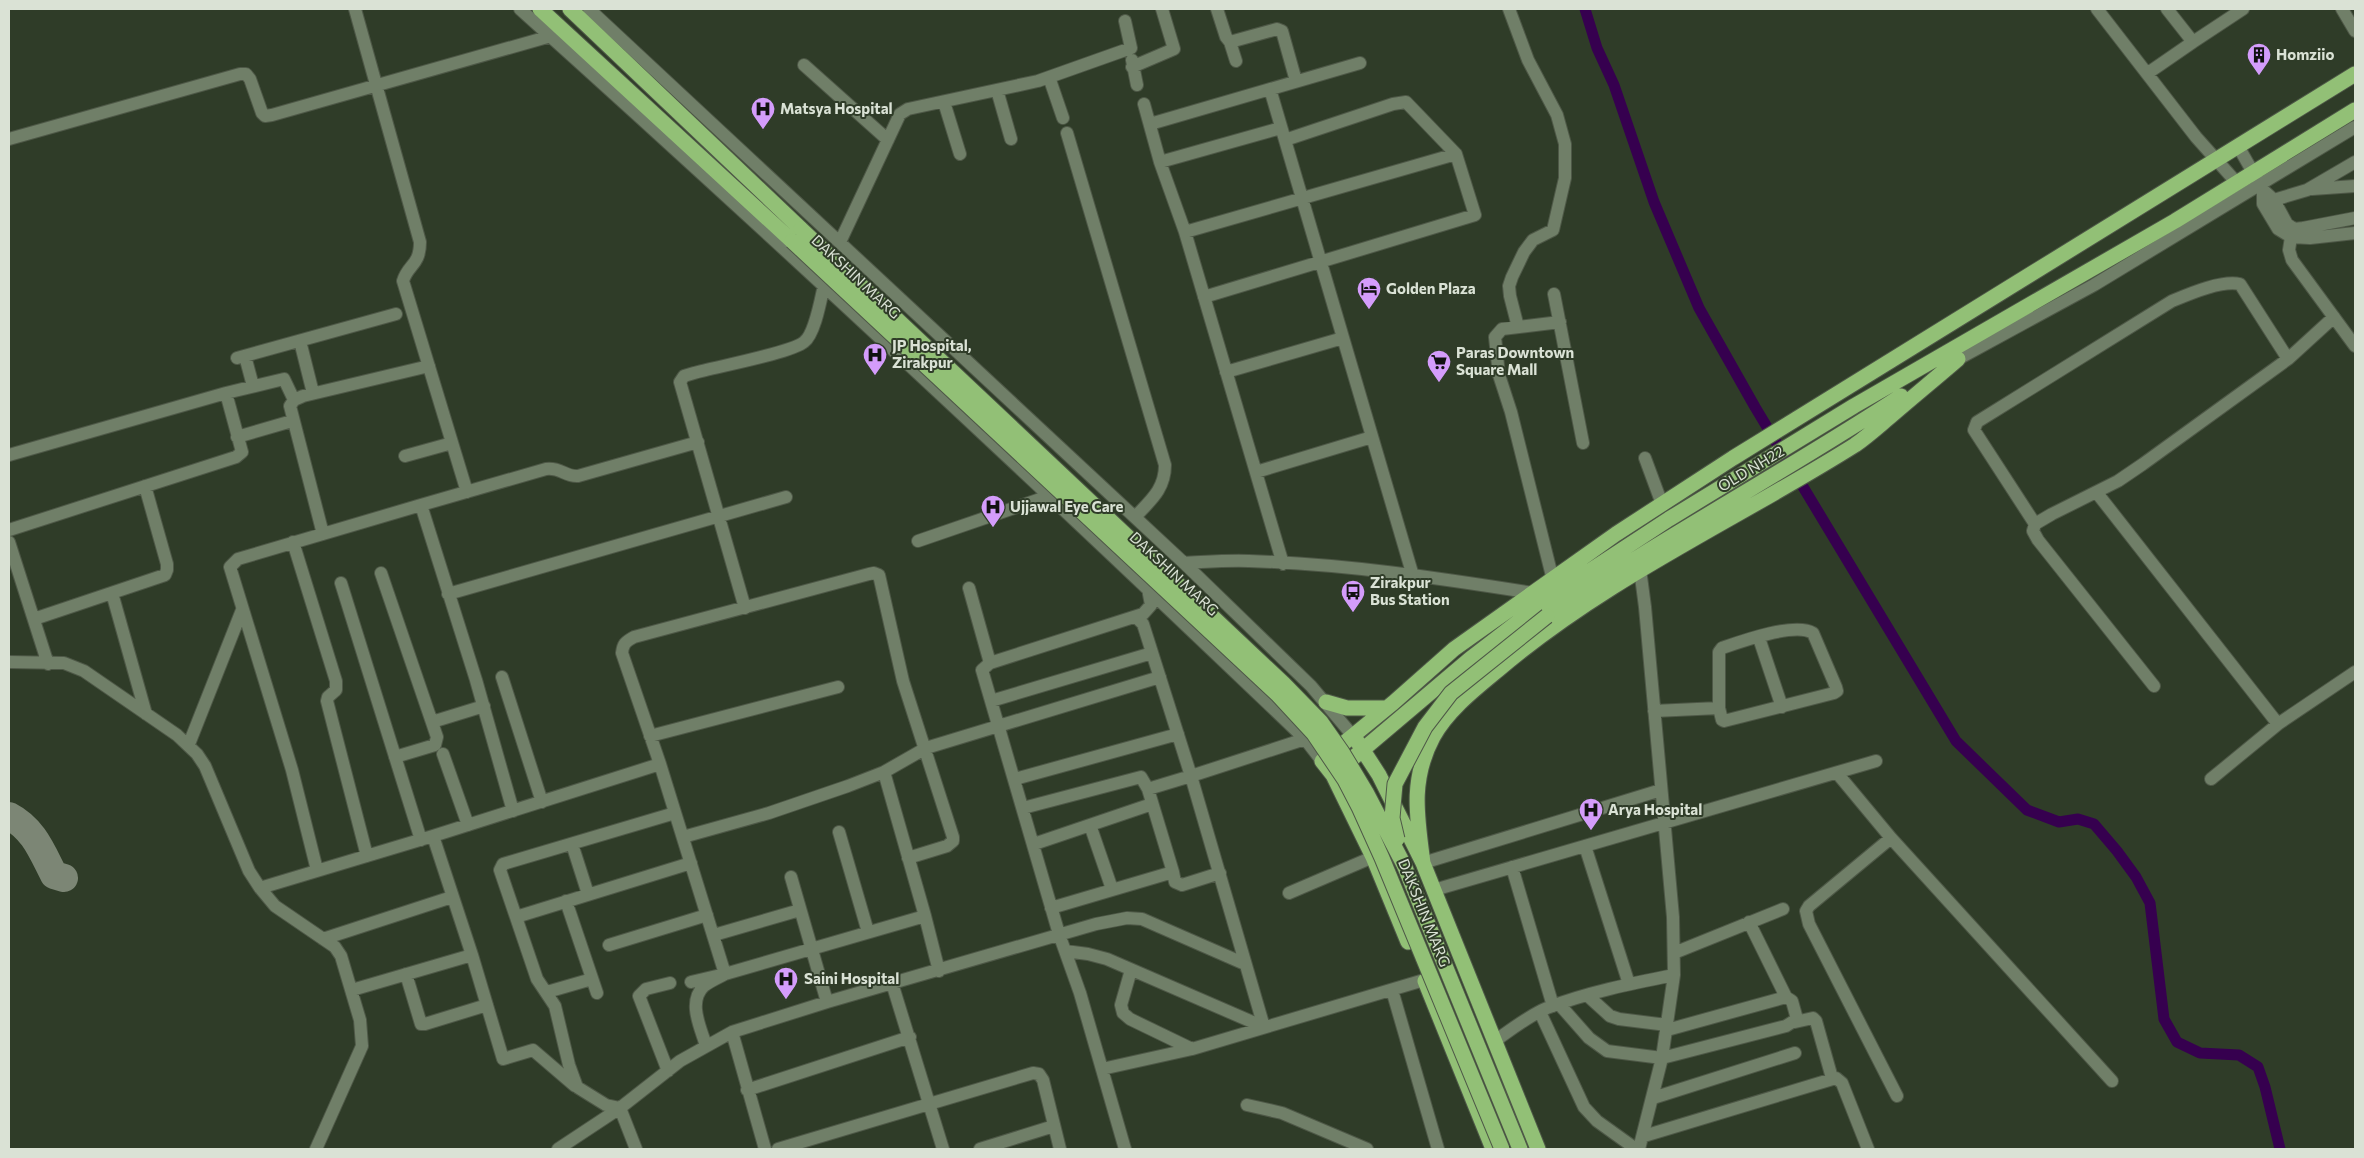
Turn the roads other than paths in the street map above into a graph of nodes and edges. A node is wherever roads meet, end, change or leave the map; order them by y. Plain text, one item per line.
1 (355, 9) edge
2 (520, 9) edge
3 (540, 9) edge
4 (570, 9) edge
5 (589, 9) edge
6 (1162, 9) edge
7 (1217, 9) edge
8 (1509, 9) edge
9 (2097, 9) edge
10 (2167, 9) edge
11 (2243, 9) edge
12 (2342, 9) edge
13 (1125, 21) dead end
14 (2355, 31) edge
15 (551, 36) junction
16 (1230, 42) junction
17 (2193, 42) junction
18 (1130, 48) junction
19 (1236, 61) dead end
20 (1360, 63) dead end
21 (804, 65) dead end
22 (1132, 66) junction
23 (2148, 73) junction
24 (2355, 74) edge
25 (1049, 77) junction
26 (1296, 81) junction
27 (378, 84) junction
28 (1137, 85) dead end
29 (1270, 89) junction
30 (997, 90) junction
31 (944, 102) junction
32 (1144, 104) dead end
33 (2355, 110) edge
34 (1063, 118) dead end
35 (1150, 124) junction
36 (2355, 127) edge
37 (1067, 133) dead end
38 (1283, 134) junction
39 (9, 139) edge
40 (1011, 139) dead end
41 (888, 140) junction
42 (2238, 146) junction
43 (960, 154) dead end
44 (1456, 154) junction
45 (2216, 159) junction
46 (1160, 162) junction
47 (2355, 162) edge
48 (2259, 182) junction
49 (2237, 183) junction
50 (2355, 186) edge
51 (2307, 190) junction
52 (1302, 198) junction
53 (2268, 202) junction
54 (2355, 218) edge
55 (1185, 232) junction
56 (2355, 233) edge
57 (796, 235) junction
58 (2291, 237) junction
59 (840, 242) junction
60 (1321, 262) junction
61 (824, 285) junction
62 (1554, 294) dead end
63 (1204, 297) junction
64 (396, 314) dead end
65 (2334, 317) junction
66 (1560, 322) junction
67 (1518, 327) junction
68 (938, 332) junction
69 (1343, 338) junction
70 (300, 340) junction
71 (1964, 344) junction
72 (2355, 346) edge
73 (1958, 359) junction
74 (2288, 359) junction
75 (910, 365) junction
76 (429, 366) junction
77 (1226, 372) junction
78 (253, 386) junction
79 (226, 393) junction
80 (313, 393) junction
81 (294, 400) junction
82 (292, 421) junction
83 (237, 437) junction
84 (1372, 438) junction
85 (698, 442) junction
86 (1583, 442) dead end
87 (452, 444) junction
88 (9, 455) edge
89 (405, 456) dead end
90 (1645, 458) dead end
91 (1256, 472) junction
92 (145, 486) junction
93 (467, 492) junction
94 (2097, 493) junction
95 (1049, 496) junction
96 (786, 497) dead end
97 (1662, 504) junction
98 (421, 505) junction
99 (1136, 517) junction
100 (719, 518) junction
101 (2035, 524) junction
102 (9, 530) edge
103 (323, 534) junction
104 (918, 541) dead end
105 (9, 542) edge
106 (293, 542) junction
107 (1184, 563) junction
108 (1283, 564) junction
109 (1640, 569) junction
110 (381, 573) dead end
111 (1413, 576) junction
112 (1553, 580) junction
113 (341, 582) dead end
114 (969, 588) dead end
115 (1148, 589) junction
116 (112, 593) junction
117 (1533, 593) junction
118 (448, 594) junction
119 (744, 608) junction
120 (242, 610) junction
121 (1136, 617) junction
122 (34, 619) junction
123 (1758, 638) junction
124 (1152, 653) junction
125 (9, 662) edge
126 (990, 663) junction
127 (48, 664) junction
128 (2355, 672) edge
129 (502, 677) dead end
130 (1160, 677) junction
131 (2154, 686) dead end
132 (838, 688) dead end
133 (991, 701) junction
134 (1326, 702) junction
135 (484, 706) junction
136 (1782, 707) junction
137 (1387, 708) junction
138 (1720, 708) junction
139 (1654, 711) junction
140 (146, 714) junction
141 (432, 722) junction
142 (2278, 724) junction
143 (999, 726) junction
144 (1178, 734) junction
145 (650, 736) junction
146 (1353, 736) junction
147 (1305, 740) junction
148 (189, 744) junction
149 (926, 748) junction
150 (1363, 749) junction
151 (443, 754) dead end
152 (395, 757) junction
153 (1322, 761) junction
154 (1876, 761) dead end
155 (660, 764) junction
156 (884, 772) junction
157 (1838, 772) junction
158 (1333, 775) junction
159 (1191, 776) junction
160 (1015, 779) junction
161 (2211, 779) dead end
162 (1148, 790) junction
163 (1661, 790) junction
164 (542, 802) junction
165 (1152, 804) junction
166 (1023, 808) junction
167 (513, 811) junction
168 (675, 813) junction
169 (1664, 823) junction
170 (468, 825) junction
171 (1090, 825) junction
172 (839, 832) dead end
173 (683, 837) junction
174 (427, 838) junction
175 (1891, 838) junction
176 (572, 844) junction
177 (1034, 844) junction
178 (1585, 846) junction
179 (367, 856) junction
180 (1373, 857) junction
181 (908, 858) junction
182 (691, 863) junction
183 (1423, 863) junction
184 (1404, 864) junction
185 (1512, 867) junction
186 (317, 870) junction
187 (1172, 872) junction
188 (1220, 873) junction
189 (791, 877) dead end
190 (260, 888) junction
191 (1112, 889) junction
192 (1434, 890) junction
193 (1289, 893) dead end
194 (588, 894) junction
195 (452, 897) junction
196 (566, 901) junction
197 (1052, 908) junction
198 (1783, 909) dead end
199 (800, 910) junction
200 (708, 915) junction
201 (925, 916) junction
202 (516, 917) junction
203 (1749, 922) junction
204 (868, 932) junction
205 (1059, 934) junction
206 (714, 935) junction
207 (323, 940) junction
208 (609, 945) dead end
209 (811, 948) junction
210 (1065, 952) junction
211 (1674, 954) junction
212 (472, 955) junction
213 (1245, 964) junction
214 (1131, 970) junction
215 (939, 971) junction
216 (406, 974) junction
217 (725, 974) junction
218 (1674, 975) junction
219 (592, 979) junction
220 (1424, 980) junction
221 (691, 982) dead end
222 (670, 983) dead end
223 (892, 983) junction
224 (1629, 984) junction
225 (352, 990) junction
226 (1392, 990) junction
227 (547, 992) junction
228 (596, 992) dead end
229 (1588, 996) junction
230 (1786, 997) junction
231 (827, 1002) junction
232 (1556, 1005) junction
233 (487, 1006) junction
234 (1540, 1012) junction
235 (1795, 1022) junction
236 (1264, 1027) junction
237 (1667, 1028) junction
238 (732, 1032) junction
239 (910, 1037) junction
240 (1495, 1041) junction
241 (706, 1046) junction
242 (1192, 1049) junction
243 (1795, 1052) dead end
244 (1662, 1058) junction
245 (668, 1070) junction
246 (1102, 1070) junction
247 (1832, 1078) junction
248 (2112, 1081) dead end
249 (577, 1087) junction
250 (747, 1090) junction
251 (1897, 1096) dead end
252 (1653, 1098) junction
253 (928, 1105) junction
254 (1247, 1106) dead end
255 (620, 1108) junction
256 (1054, 1126) junction
257 (1644, 1136) junction
258 (316, 1149) edge
259 (558, 1149) edge
260 (636, 1149) edge
261 (764, 1149) edge
262 (778, 1149) edge
263 (943, 1149) edge
264 (980, 1149) edge
265 (1060, 1149) edge
266 (1125, 1149) edge
267 (1367, 1149) edge
268 (1438, 1149) edge
269 (1493, 1149) edge
270 (1502, 1149) edge
271 (1520, 1149) edge
272 (1538, 1149) edge
273 (1638, 1149) edge
274 (1868, 1149) edge

1 - 27 street
2 - 15 street, DAKSHIN MARG
3 - 57 highway, DAKSHIN MARG
4 - 57 highway, DAKSHIN MARG
5 - 59 street, DAKSHIN MARG
6 - 22 street
7 - 16 street
8 - 67 street
9 - 23 street
10 - 17 street
11 - 17 street
12 - 14 street
13 - 18 street
15 - 27 street
15 - 61 street, DAKSHIN MARG
16 - 19 street
16 - 26 street
17 - 23 street
18 - 22 street
18 - 25 street
20 - 26 street
21 - 41 street
22 - 28 street
23 - 45 street
24 - 42 highway
25 - 30 street
25 - 34 street
26 - 29 street
27 - 39 street
27 - 76 street
29 - 35 street
29 - 38 street
30 - 31 street
30 - 40 street
31 - 41 street
31 - 43 street
32 - 35 street
33 - 48 highway
35 - 46 street
36 - 48 street
37 - 99 street
38 - 44 street
38 - 46 street
38 - 52 street
41 - 59 street
42 - 45 highway
42 - 48 street
44 - 52 street
44 - 60 street
45 - 49 street
45 - 97 highway
46 - 55 street
47 - 51 street
48 - 49 highway
48 - 53 street
48 - 73 street
49 - 71 highway
50 - 51 street
51 - 53 street
52 - 55 street
52 - 60 street
53 - 54 street
53 - 58 street
55 - 63 street
56 - 58 street
57 - 184 highway, DAKSHIN MARG, bridge
57 - 270 highway, DAKSHIN MARG, bridge
58 - 65 street
59 - 68 street, DAKSHIN MARG
60 - 63 street
60 - 69 street
61 - 75 street, DAKSHIN MARG
61 - 85 street
62 - 66 street
63 - 77 street
64 - 70 street
65 - 72 street
65 - 74 street
66 - 67 street
66 - 86 street
67 - 112 street
68 - 75 street
68 - 99 street, DAKSHIN MARG
69 - 77 street
69 - 84 street
70 - 78 street
70 - 80 street
71 - 73 highway
71 - 150 highway
73 - 109 highway
73 - 184 highway, OLD NH22, bridge
74 - 94 street
74 - 101 street
75 - 95 street, DAKSHIN MARG
76 - 80 street
76 - 87 street
77 - 91 street
78 - 79 street
78 - 81 street
79 - 83 street
79 - 88 street
80 - 81 street
81 - 82 street
82 - 83 street
82 - 103 street
83 - 92 street
84 - 91 street
84 - 111 street
85 - 93 street
85 - 100 street
87 - 89 street
87 - 93 street
90 - 97 street
91 - 108 street
92 - 102 street
92 - 116 street
93 - 98 street
94 - 101 street
94 - 142 street
95 - 104 street
95 - 115 street, DAKSHIN MARG
96 - 100 street
97 - 112 highway
98 - 103 street
98 - 118 street
99 - 107 street, DAKSHIN MARG
100 - 118 street
100 - 119 street
101 - 131 street
103 - 106 street
105 - 122 street
106 - 120 street
106 - 179 street
107 - 108 street
107 - 134 street, DAKSHIN MARG
108 - 111 street
109 - 139 street
109 - 183 highway
110 - 141 street
111 - 117 street
112 - 117 highway
113 - 152 street
114 - 126 street
115 - 121 street
115 - 147 street, DAKSHIN MARG
116 - 122 street
116 - 140 street
117 - 137 highway
118 - 135 street
119 - 145 street
119 - 149 street
120 - 148 street
120 - 186 street
121 - 124 street
121 - 126 street
122 - 127 street
123 - 136 street
123 - 136 street
123 - 138 street
124 - 130 street
124 - 133 street
125 - 127 street
126 - 133 street
127 - 140 street
128 - 142 street
129 - 164 street
130 - 143 street
130 - 144 street
132 - 145 street
133 - 143 street
134 - 137 highway
134 - 146 street, DAKSHIN MARG
135 - 141 street
135 - 167 street
136 - 138 street
137 - 146 highway
138 - 139 street
139 - 163 street
140 - 148 street
141 - 152 street
142 - 161 street
143 - 149 street
143 - 160 street
144 - 159 street
144 - 160 street
145 - 155 street
146 - 150 highway, DAKSHIN MARG
146 - 153 highway
147 - 153 street, DAKSHIN MARG
147 - 159 street
148 - 190 street
149 - 156 street
149 - 181 street
150 - 158 highway
150 - 183 highway, DAKSHIN MARG
151 - 170 street
152 - 174 street
153 - 158 highway
154 - 157 street
155 - 164 street
155 - 168 street
156 - 173 street
156 - 181 street
157 - 169 street
157 - 175 street
158 - 180 highway
159 - 162 street
159 - 188 street
160 - 166 street
162 - 165 street
162 - 166 street
163 - 169 street
163 - 183 street
164 - 167 street
165 - 171 street
165 - 187 street
166 - 177 street
167 - 170 street
168 - 173 street
168 - 176 street
169 - 178 street
169 - 211 street
170 - 174 street
171 - 177 street
171 - 191 street
172 - 204 street
173 - 182 street
174 - 179 street
174 - 195 street
175 - 248 street
175 - 251 street
176 - 194 street
176 - 202 street
177 - 197 street
178 - 185 street
178 - 224 street
179 - 186 street
180 - 193 street
180 - 220 highway
181 - 201 street
182 - 194 street
182 - 200 street
183 - 192 highway, DAKSHIN MARG
184 - 271 highway
185 - 192 street
185 - 232 street
186 - 190 street
187 - 188 street
187 - 191 street
188 - 213 street
189 - 199 street
190 - 207 street
191 - 197 street
192 - 240 highway, DAKSHIN MARG
194 - 196 street
195 - 207 street
195 - 212 street
196 - 202 street
196 - 219 street
197 - 205 street
198 - 203 street
199 - 206 street
199 - 209 street
200 - 206 street
200 - 208 street
201 - 204 street
201 - 215 street
202 - 227 street
203 - 211 street
203 - 230 street
204 - 209 street
205 - 210 street
205 - 213 street
205 - 215 street
206 - 217 street
207 - 225 street
209 - 217 street
209 - 231 street
210 - 214 street
210 - 246 street
211 - 218 street
212 - 216 street
212 - 233 street
213 - 236 street
214 - 236 street
214 - 242 street
215 - 223 street
216 - 225 street
216 - 233 street
217 - 221 street
217 - 241 street
218 - 224 street
218 - 237 street
219 - 227 street
219 - 228 street
220 - 226 street
220 - 269 highway
222 - 245 street
223 - 231 street
223 - 239 street
224 - 229 street
225 - 258 street
226 - 236 street
226 - 268 street
227 - 249 street
229 - 232 street
229 - 237 street
230 - 235 street
230 - 237 street
231 - 238 street
232 - 234 street
232 - 244 street
233 - 249 street
234 - 240 street
234 - 273 street
235 - 244 street
235 - 247 street
236 - 242 street
237 - 244 street
238 - 241 street
238 - 250 street
239 - 250 street
239 - 253 street
240 - 272 highway, DAKSHIN MARG
241 - 245 street
242 - 246 street
243 - 252 street
244 - 252 street
245 - 255 street
246 - 266 street
247 - 257 street
247 - 274 street
249 - 255 street
250 - 261 street
252 - 257 street
253 - 256 street
253 - 262 street
253 - 263 street
254 - 267 street
255 - 259 street
255 - 260 street
256 - 264 street
256 - 265 street
257 - 273 street

